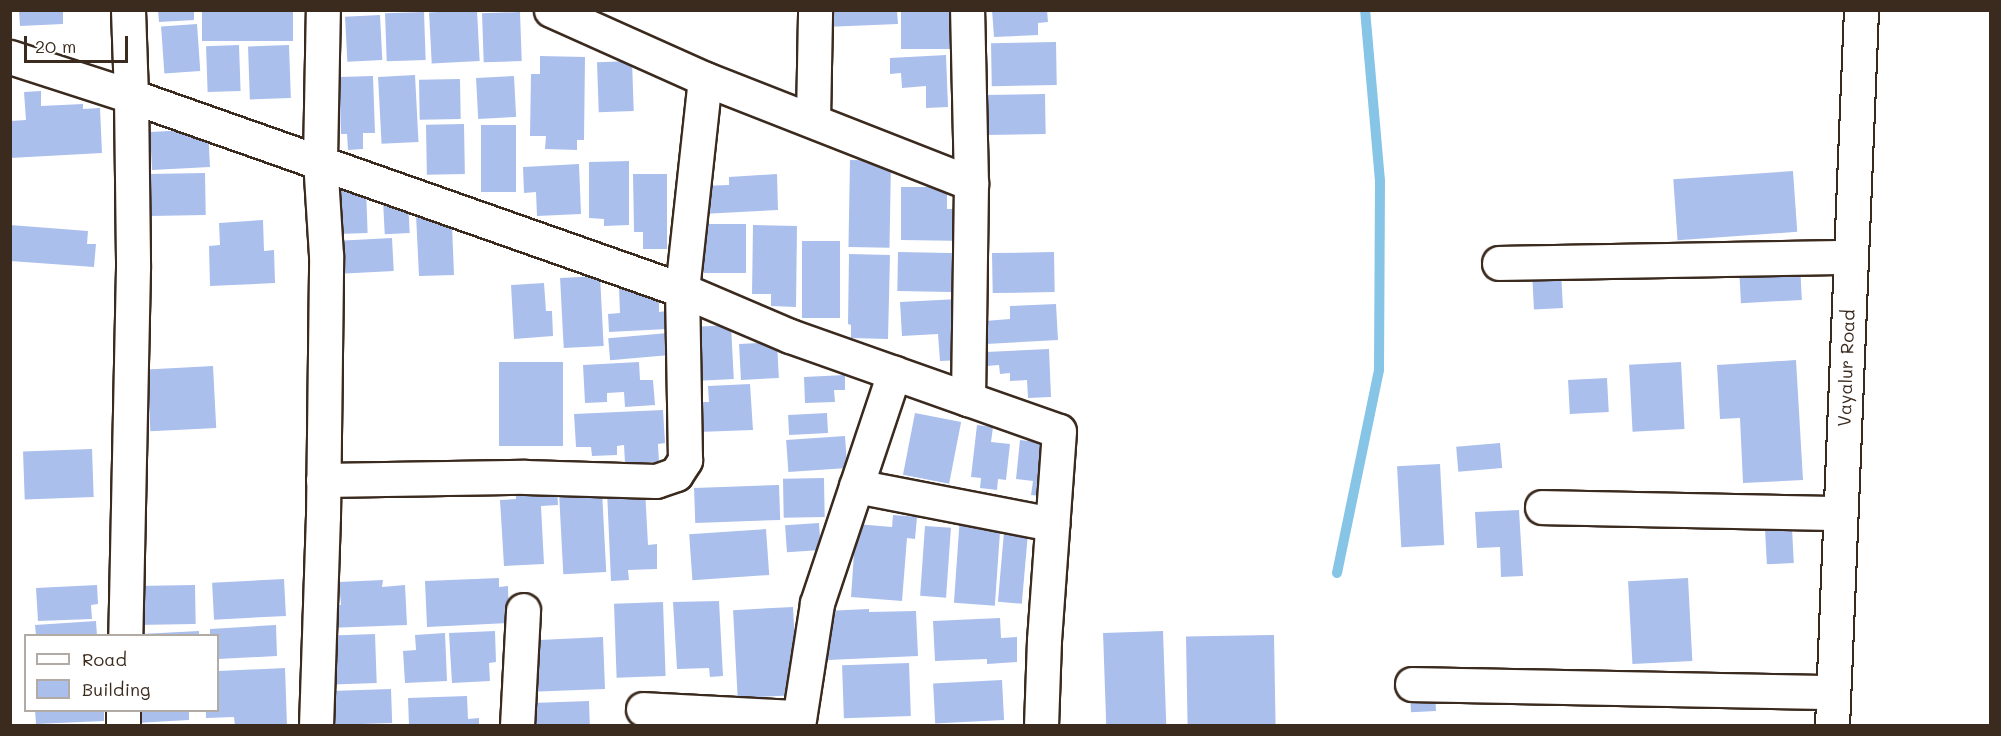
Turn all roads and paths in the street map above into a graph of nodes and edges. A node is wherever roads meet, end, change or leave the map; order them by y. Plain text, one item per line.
1 (128, 10) edge
2 (323, 10) edge
3 (551, 10) edge
4 (815, 10) edge
5 (967, 10) edge
6 (1861, 10) edge
7 (10, 57) edge
8 (705, 79) junction
9 (131, 96) junction
10 (813, 119) junction
11 (320, 160) junction
12 (971, 183) junction
13 (1851, 257) junction
14 (1499, 263) dead end
15 (682, 290) junction
16 (894, 373) junction
17 (968, 399) junction
18 (323, 480) junction
19 (856, 486) junction
20 (1542, 507) dead end
21 (1840, 513) junction
22 (1052, 524) junction
23 (523, 610) dead end
24 (125, 634) edge
25 (1412, 684) dead end
26 (1833, 692) junction
27 (642, 709) dead end
28 (797, 721) edge
29 (316, 726) edge
30 (517, 726) edge
31 (1041, 726) edge
32 (1832, 726) edge

1 - 9 street
2 - 11 street
3 - 8 street
4 - 10 street
5 - 12 street
6 - 13 street, Vayalur Road
7 - 9 street
8 - 10 street
8 - 15 street
9 - 11 street
9 - 24 street
10 - 12 street
11 - 15 street
11 - 18 street
12 - 17 street
13 - 14 street
13 - 21 street, Vayalur Road
15 - 16 street
15 - 18 street
16 - 17 street
16 - 19 street
17 - 22 street
18 - 29 street
19 - 22 street
19 - 28 street
20 - 21 street
21 - 26 street, Vayalur Road
22 - 31 street
23 - 30 street
25 - 26 street
26 - 32 street, Vayalur Road
27 - 28 street

